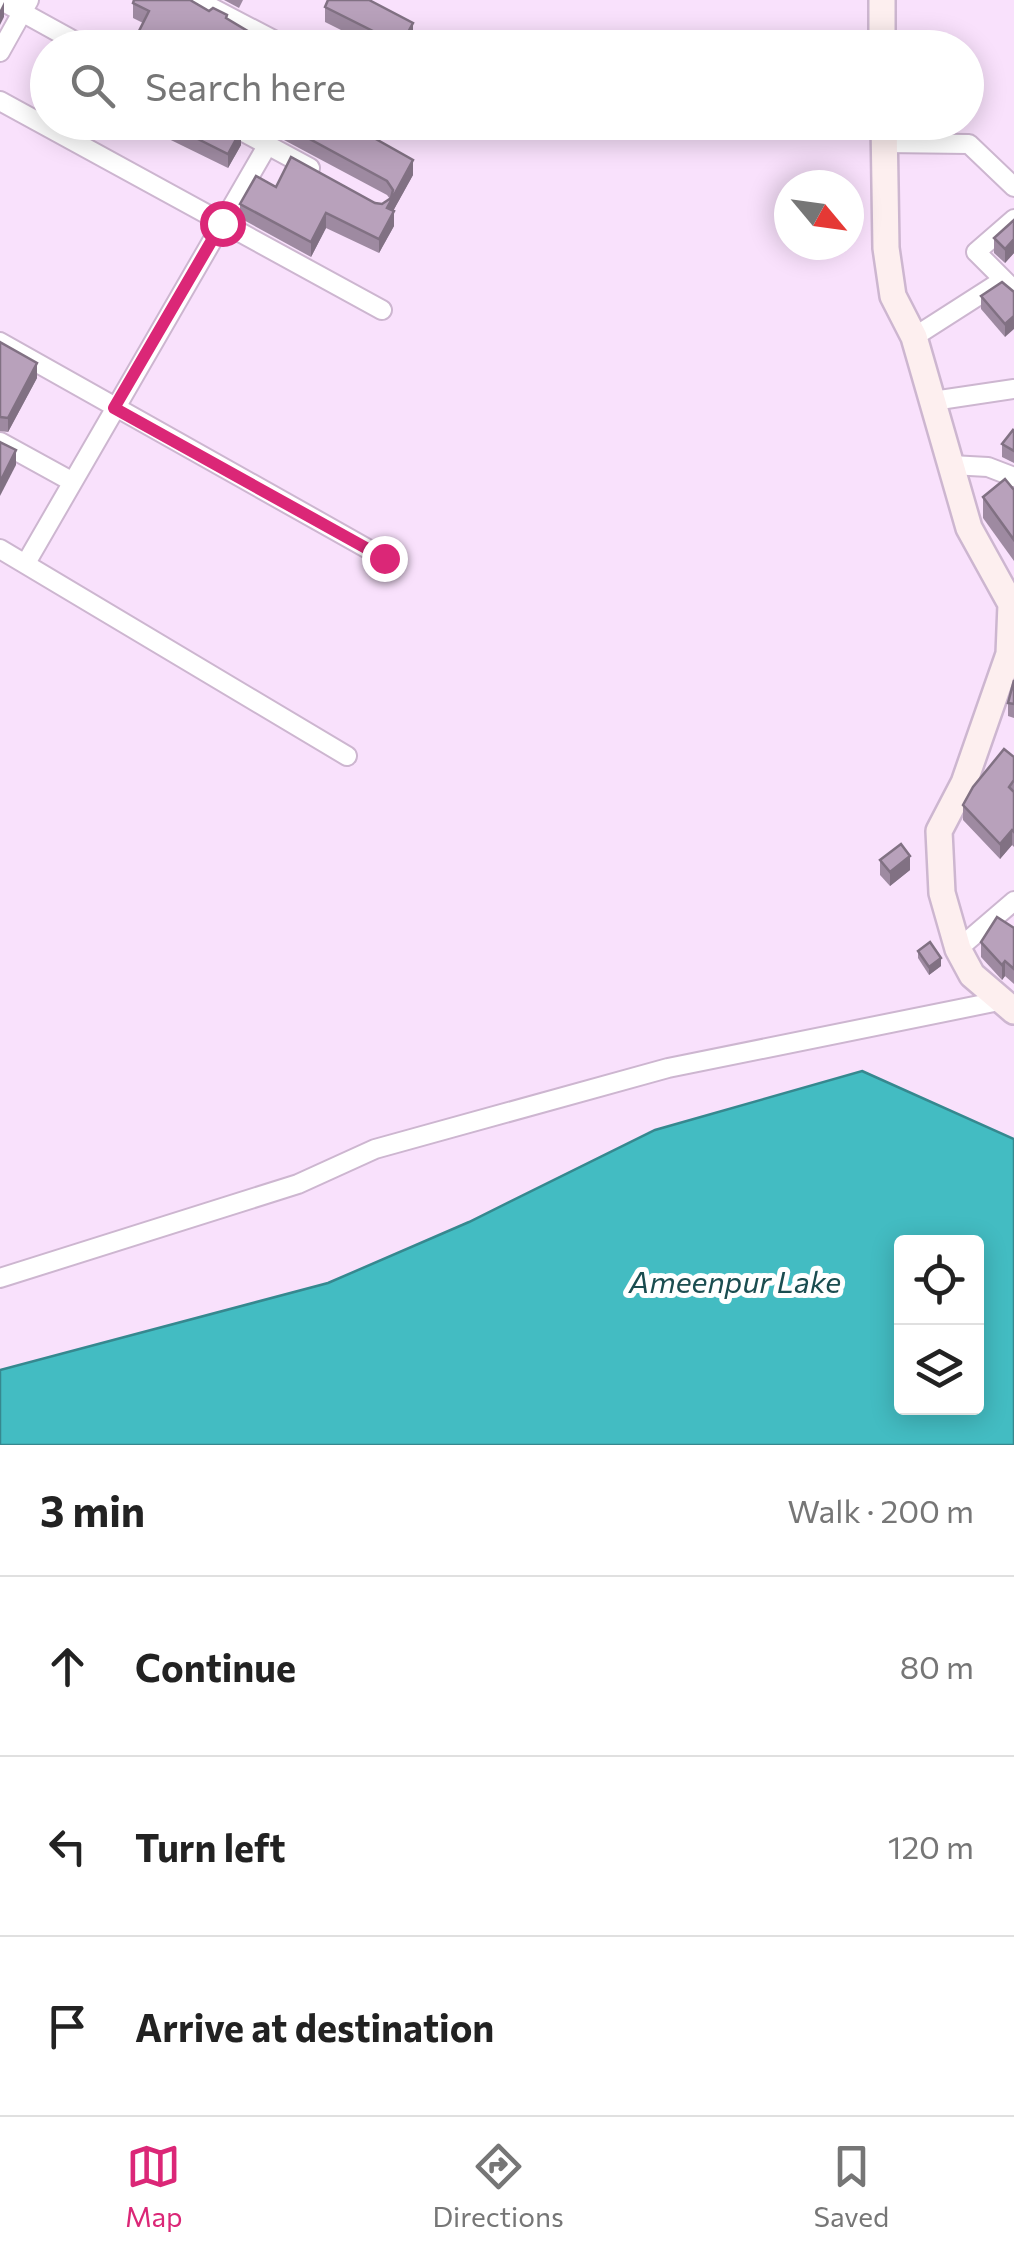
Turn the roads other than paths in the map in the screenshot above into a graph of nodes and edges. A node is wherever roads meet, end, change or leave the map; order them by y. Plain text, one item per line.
1 (0, 0) edge
2 (197, 0) edge
3 (882, 0) edge
4 (26, 6) edge
5 (61, 30) edge
6 (254, 30) edge
7 (882, 30) edge
8 (0, 52) edge
9 (0, 100) edge
10 (30, 115) edge
11 (76, 140) edge
12 (256, 140) edge
13 (884, 140) edge
14 (938, 140) edge
15 (267, 146) junction
16 (332, 180) edge
17 (1014, 187) edge
18 (1014, 219) edge
19 (222, 223) junction
20 (1008, 285) edge
21 (382, 310) dead end
22 (914, 337) junction
23 (0, 342) edge
24 (1014, 389) edge
25 (933, 401) junction
26 (114, 408) junction
27 (0, 442) edge
28 (951, 466) junction
29 (1014, 477) edge
30 (71, 481) junction
31 (0, 549) edge
32 (384, 558) dead end
33 (26, 564) junction
34 (1012, 637) edge
35 (347, 756) dead end
36 (1014, 901) edge
37 (958, 949) junction
38 (1006, 1006) edge
39 (0, 1278) edge

1 - 4 street
2 - 6 street
3 - 7 street
4 - 5 street
4 - 8 street
9 - 10 street
11 - 19 street
12 - 15 street
13 - 22 street
14 - 17 street
15 - 16 street
15 - 19 street
18 - 20 street
19 - 21 street
19 - 26 street
20 - 22 street
22 - 25 street
23 - 26 street
24 - 25 street
25 - 28 street
26 - 30 street
26 - 32 street
27 - 30 street
28 - 29 street
28 - 34 street
30 - 33 street
31 - 33 street
33 - 35 street
34 - 37 street
36 - 37 street
37 - 38 street
38 - 39 street

